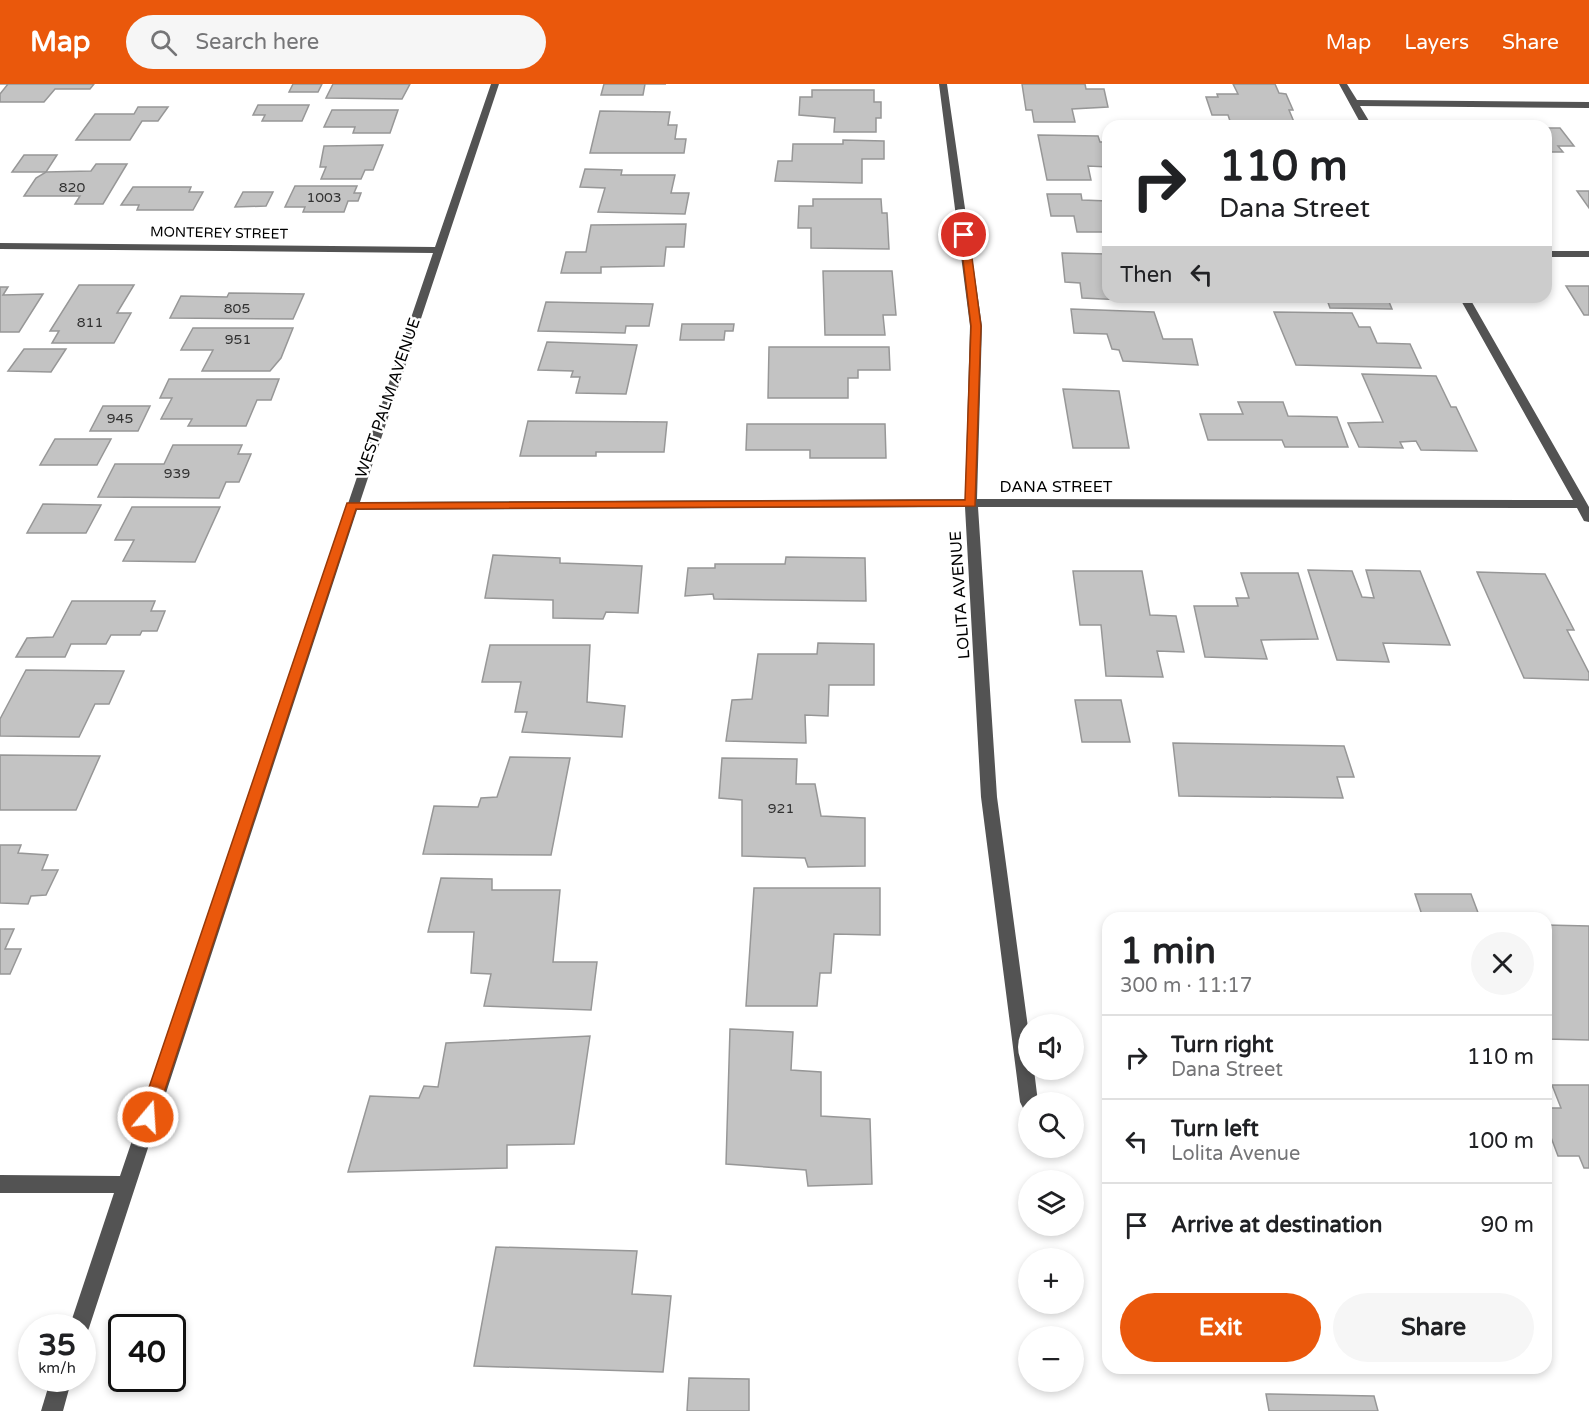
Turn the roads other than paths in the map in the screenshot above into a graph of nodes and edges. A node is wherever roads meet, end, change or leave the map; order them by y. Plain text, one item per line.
1 (495, 84) edge
2 (943, 84) edge
3 (1343, 84) edge
4 (1354, 103) junction
5 (1589, 105) edge
6 (1364, 120) edge
7 (0, 246) edge
8 (438, 250) junction
9 (1552, 254) edge
10 (1589, 254) edge
11 (1467, 303) edge
12 (971, 503) junction
13 (1581, 504) junction
14 (352, 506) junction
15 (1589, 518) edge
16 (1028, 1092) edge
17 (0, 1184) edge
18 (125, 1185) junction
19 (84, 1314) edge
20 (58, 1392) edge
21 (52, 1411) edge

1 - 8 street, WEST PALM AVENUE
2 - 12 street, LOLITA AVENUE
3 - 4 street
4 - 5 street
4 - 6 street
7 - 8 street, MONTEREY STREET
8 - 14 street, WEST PALM AVENUE
9 - 10 street
11 - 13 street
12 - 13 street, DANA STREET
12 - 14 street, DANA STREET
12 - 16 street, LOLITA AVENUE
13 - 15 street
14 - 18 street, WEST PALM AVENUE
17 - 18 street
18 - 19 street, WEST PALM AVENUE
20 - 21 street

